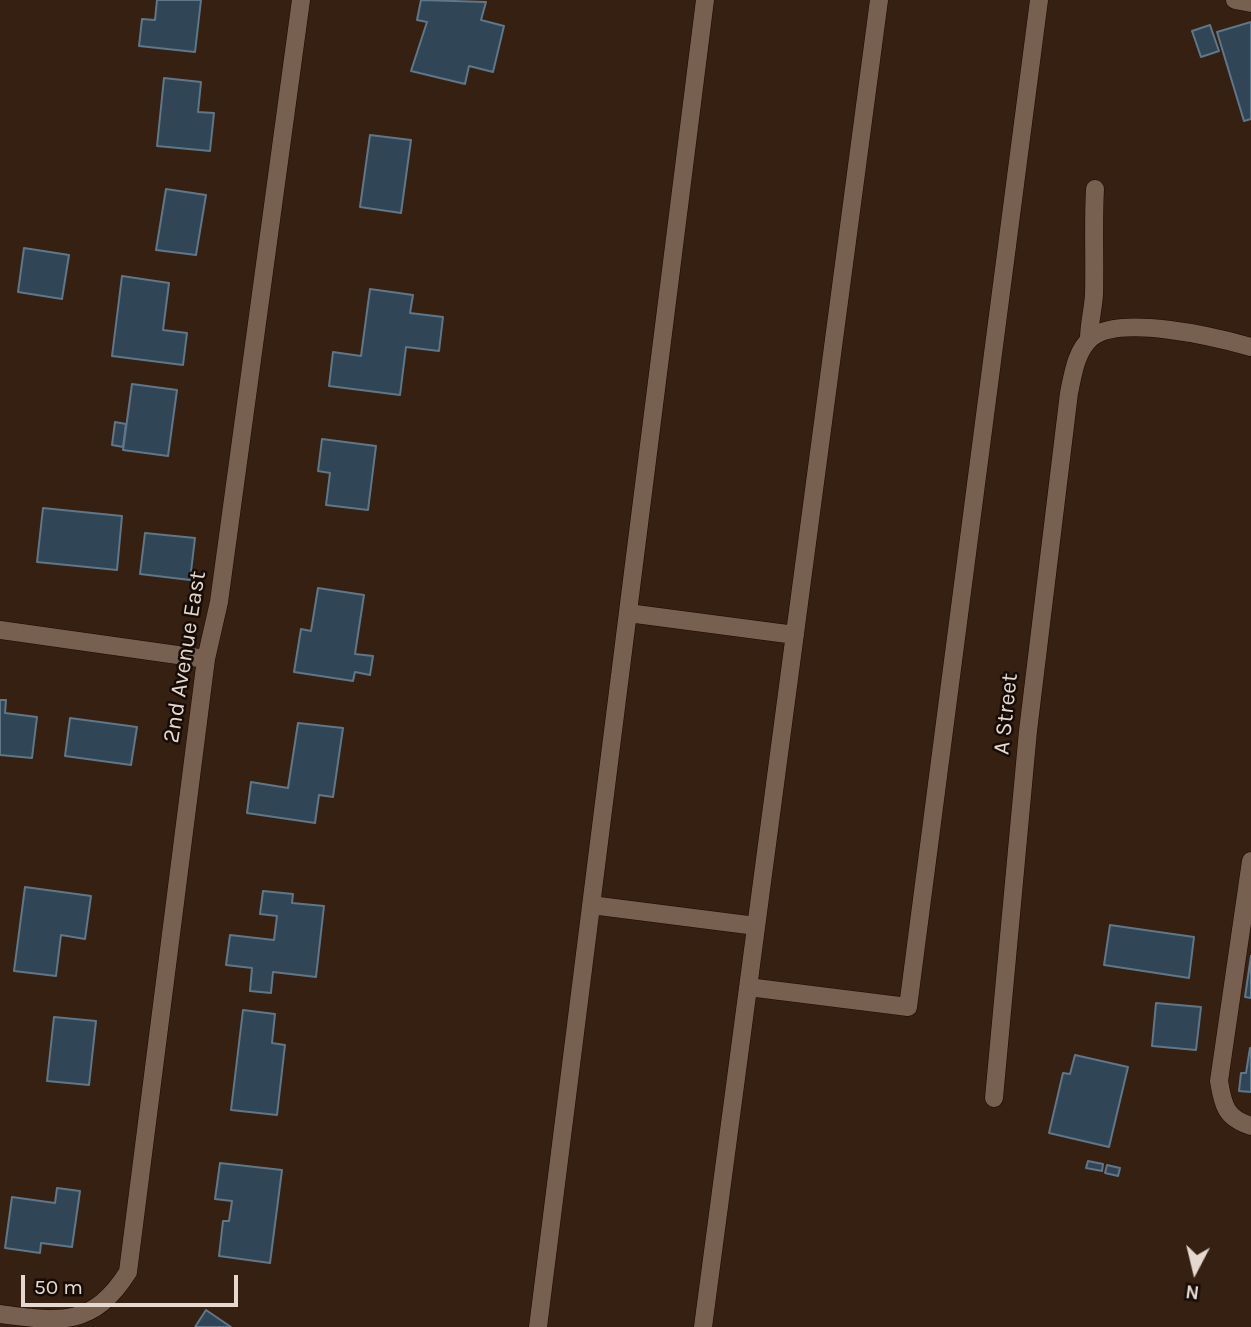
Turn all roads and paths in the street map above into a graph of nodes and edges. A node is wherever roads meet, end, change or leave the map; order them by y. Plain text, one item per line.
1 (301, 0) edge
2 (705, 0) edge
3 (878, 0) edge
4 (1039, 0) edge
5 (1235, 0) edge
6 (1251, 2) edge
7 (1094, 189) dead end
8 (1089, 339) junction
9 (1251, 347) edge
10 (628, 613) junction
11 (0, 630) edge
12 (794, 635) junction
13 (206, 659) junction
14 (1251, 861) edge
15 (591, 905) junction
16 (756, 926) junction
17 (748, 987) junction
18 (993, 1098) dead end
19 (1251, 1126) edge
20 (0, 1314) edge
21 (538, 1327) edge
22 (703, 1327) edge

1 - 13 street, 2nd Avenue East
2 - 10 street
3 - 12 street
4 - 17 street
5 - 6 street
7 - 8 street, A Street
8 - 9 street
8 - 18 street, A Street
10 - 12 street
10 - 15 street
11 - 13 street
12 - 16 street
13 - 20 street, 2nd Avenue East
14 - 19 street
15 - 16 street
15 - 21 street
16 - 17 street
17 - 22 street

